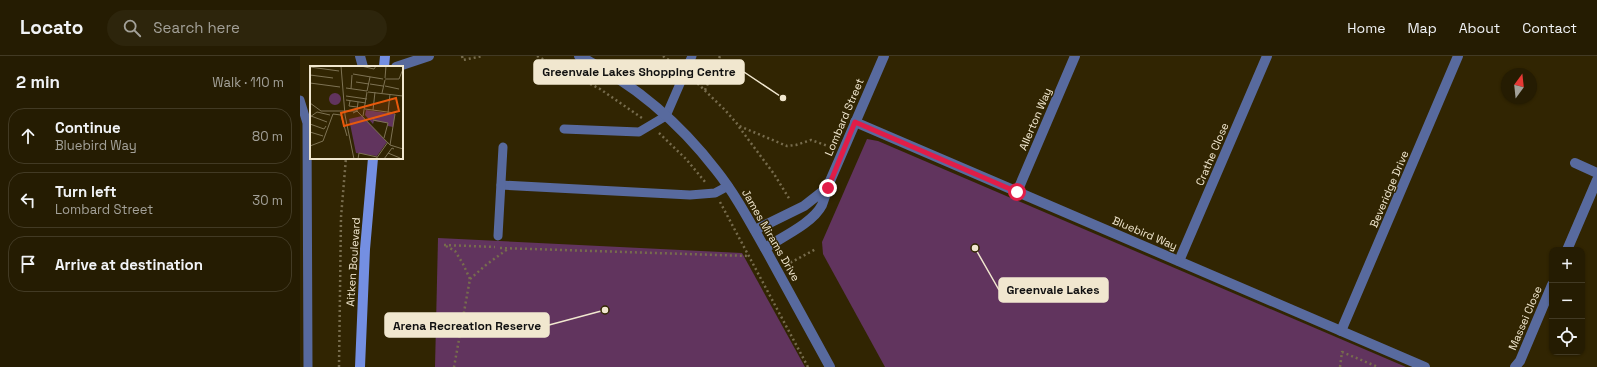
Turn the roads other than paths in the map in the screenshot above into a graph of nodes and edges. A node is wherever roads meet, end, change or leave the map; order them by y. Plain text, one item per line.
1 (360, 56) edge
2 (385, 56) edge
3 (429, 56) edge
4 (579, 56) edge
5 (692, 56) edge
6 (884, 56) edge
7 (1075, 56) edge
8 (1267, 56) edge
9 (1458, 56) edge
10 (363, 66) edge
11 (384, 66) edge
12 (399, 66) edge
13 (300, 100) edge
14 (666, 116) junction
15 (855, 122) junction
16 (564, 129) dead end
17 (503, 147) dead end
18 (373, 159) edge
19 (1575, 163) dead end
20 (1597, 173) edge
21 (1597, 180) edge
22 (501, 185) junction
23 (728, 186) junction
24 (828, 188) junction
25 (1017, 192) junction
26 (755, 230) junction
27 (498, 236) dead end
28 (1568, 247) edge
29 (765, 248) junction
30 (1179, 261) junction
31 (1549, 292) edge
32 (1341, 331) junction
33 (1518, 365) edge
34 (308, 367) edge
35 (360, 367) edge
36 (830, 367) edge
37 (1425, 367) edge

1 - 10 street
2 - 11 main road
3 - 12 street
4 - 14 street, James Mirams Drive
5 - 14 lane
6 - 15 street, Lombard Street
7 - 25 street, Allerton Way
8 - 30 street, Crathe Close
9 - 32 street, Beveridge Drive
13 - 34 lane
14 - 16 lane
14 - 23 street, James Mirams Drive
15 - 24 street, Lombard Street
15 - 25 street, Bluebird Way
17 - 22 lane
18 - 35 main road, Aitken Boulevard
19 - 20 street
21 - 28 street
22 - 23 lane
22 - 27 lane
23 - 26 street, James Mirams Drive
24 - 26 street
24 - 29 street, Lombard Street
25 - 30 street, Bluebird Way
26 - 29 street, James Mirams Drive
29 - 36 street, James Mirams Drive
30 - 32 street, Bluebird Way
31 - 33 street, Massei Close
32 - 37 street, Bluebird Way

